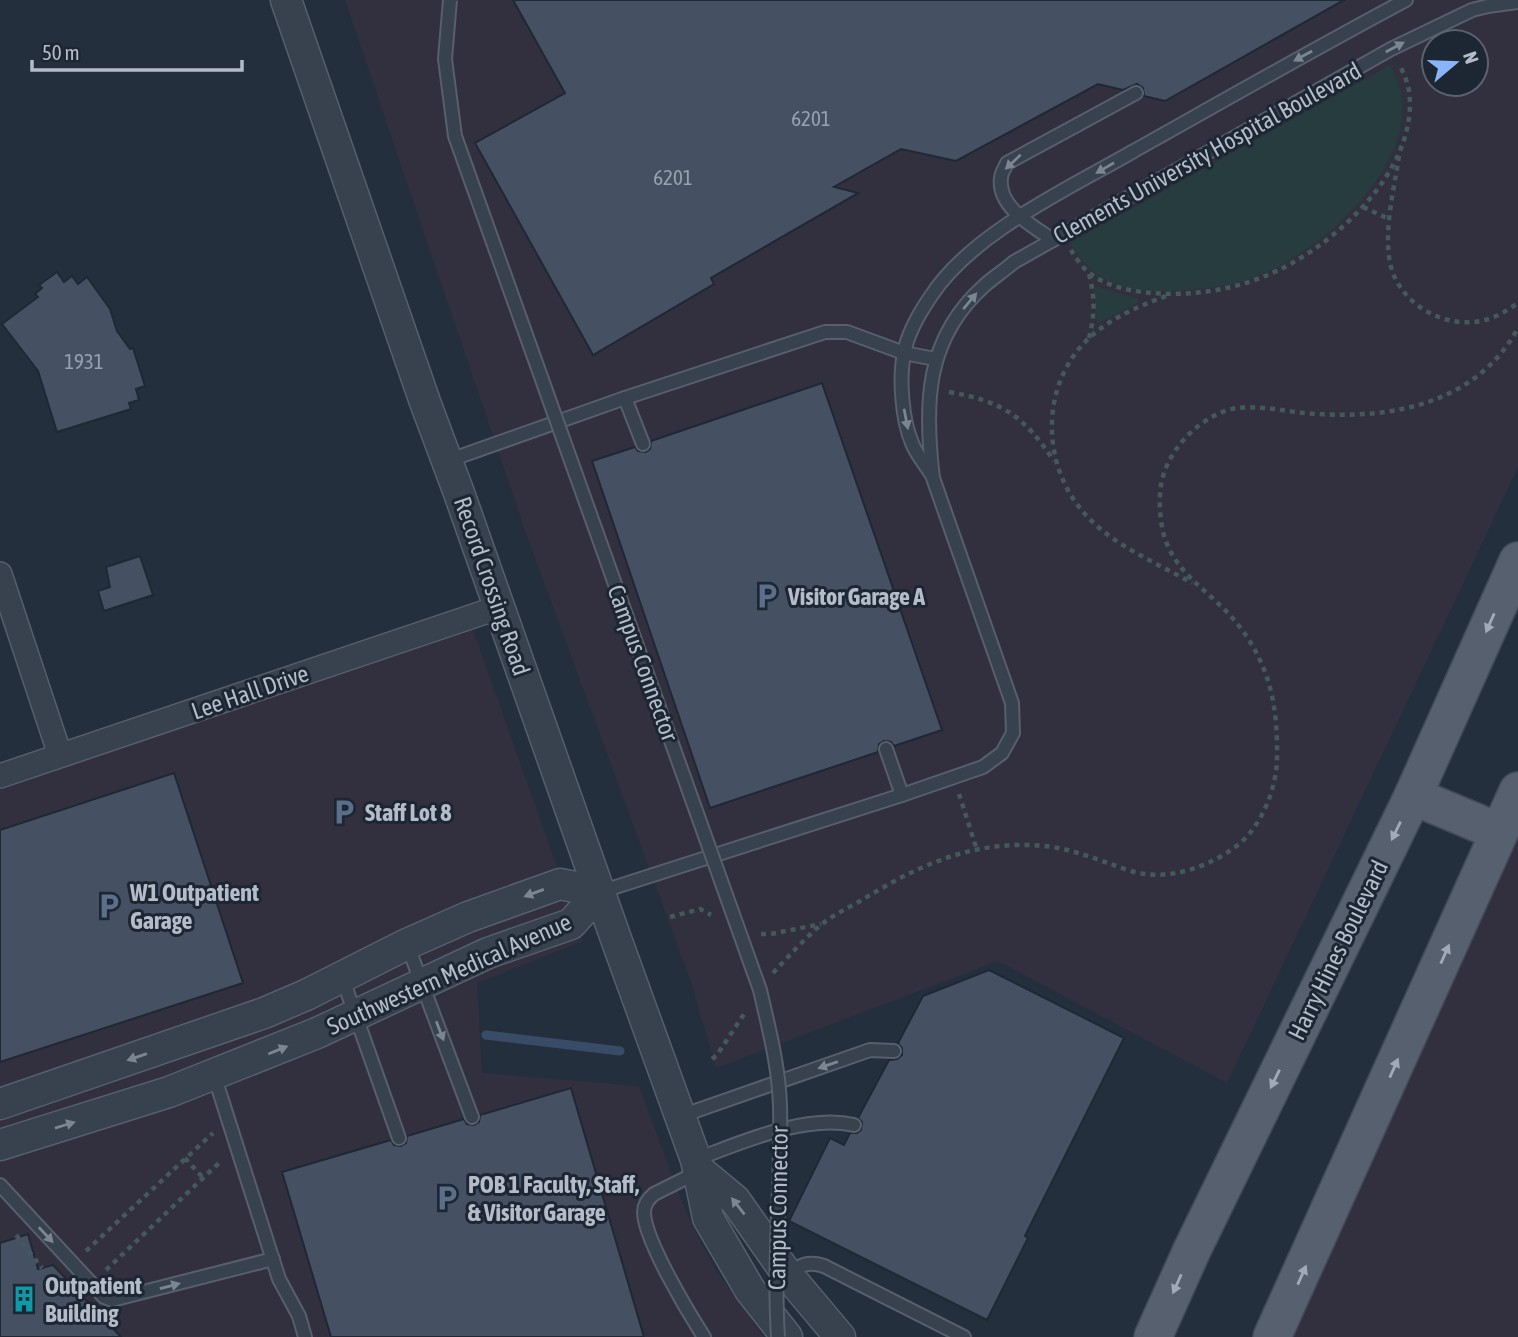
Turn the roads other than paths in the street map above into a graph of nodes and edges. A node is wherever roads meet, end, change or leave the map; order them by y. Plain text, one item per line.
1 (286, 0) edge
2 (450, 0) edge
3 (1406, 0) edge
4 (1518, 2) edge
5 (1136, 93) dead end
6 (1020, 217) junction
7 (1059, 242) junction
8 (904, 353) junction
9 (935, 359) junction
10 (625, 398) junction
11 (643, 444) dead end
12 (447, 461) junction
13 (933, 478) junction
14 (1518, 561) edge
15 (0, 574) edge
16 (500, 607) junction
17 (886, 749) dead end
18 (60, 755) junction
19 (0, 776) edge
20 (1518, 791) edge
21 (902, 795) junction
22 (1413, 796) junction
23 (1499, 832) junction
24 (600, 892) junction
25 (407, 944) junction
26 (342, 976) junction
27 (422, 983) junction
28 (356, 1015) junction
29 (202, 1035) junction
30 (894, 1051) dead end
31 (214, 1075) junction
32 (0, 1104) edge
33 (680, 1116) junction
34 (472, 1117) dead end
35 (854, 1125) dead end
36 (399, 1138) dead end
37 (0, 1145) edge
38 (698, 1165) junction
39 (0, 1185) edge
40 (273, 1259) junction
41 (786, 1274) junction
42 (305, 1337) edge
43 (704, 1337) edge
44 (778, 1337) edge
45 (787, 1337) edge
46 (839, 1337) edge
47 (964, 1337) edge
48 (1153, 1337) edge
49 (1272, 1337) edge

1 - 12 street, Record Crossing Road
2 - 44 lane, Campus Connector, bridge
3 -> 6 lane, Clements University Hospital Boulevard
7 -> 4 lane, Clements University Hospital Boulevard
5 -> 6 lane
6 - 7 lane
6 - 8 lane, Clements University Hospital Boulevard
9 -> 7 lane, Clements University Hospital Boulevard
8 - 9 lane
8 - 10 lane
8 -> 13 lane
9 - 13 lane
10 - 11 lane
10 - 12 lane
12 - 16 street, Record Crossing Road
13 - 21 lane
14 -> 22 main road, Harry Hines Boulevard
15 - 18 street
16 - 18 street, Lee Hall Drive
16 - 24 street, Record Crossing Road
17 - 21 lane
18 - 19 street, Lee Hall Drive
20 - 23 main road
21 - 24 lane
22 - 23 main road
22 -> 48 main road, Harry Hines Boulevard
49 -> 23 main road
24 -> 25 street, Southwestern Medical Avenue
24 - 27 street, Southwestern Medical Avenue
24 - 33 street, Record Crossing Road
25 - 26 street, Southwestern Medical Avenue
25 - 27 lane
26 - 28 lane
26 - 29 street, Southwestern Medical Avenue
27 - 28 street, Southwestern Medical Avenue
27 -> 34 lane
31 -> 28 street, Southwestern Medical Avenue
28 - 36 lane
29 - 31 street
29 -> 32 street, Southwestern Medical Avenue
30 -> 33 lane
37 -> 31 street, Southwestern Medical Avenue
31 - 40 lane
33 - 38 street, Record Crossing Road
35 - 38 lane
41 -> 38 street
38 - 43 lane
38 - 45 street, Record Crossing Road
39 -> 40 lane
40 - 42 lane
41 - 46 street
41 - 47 lane

